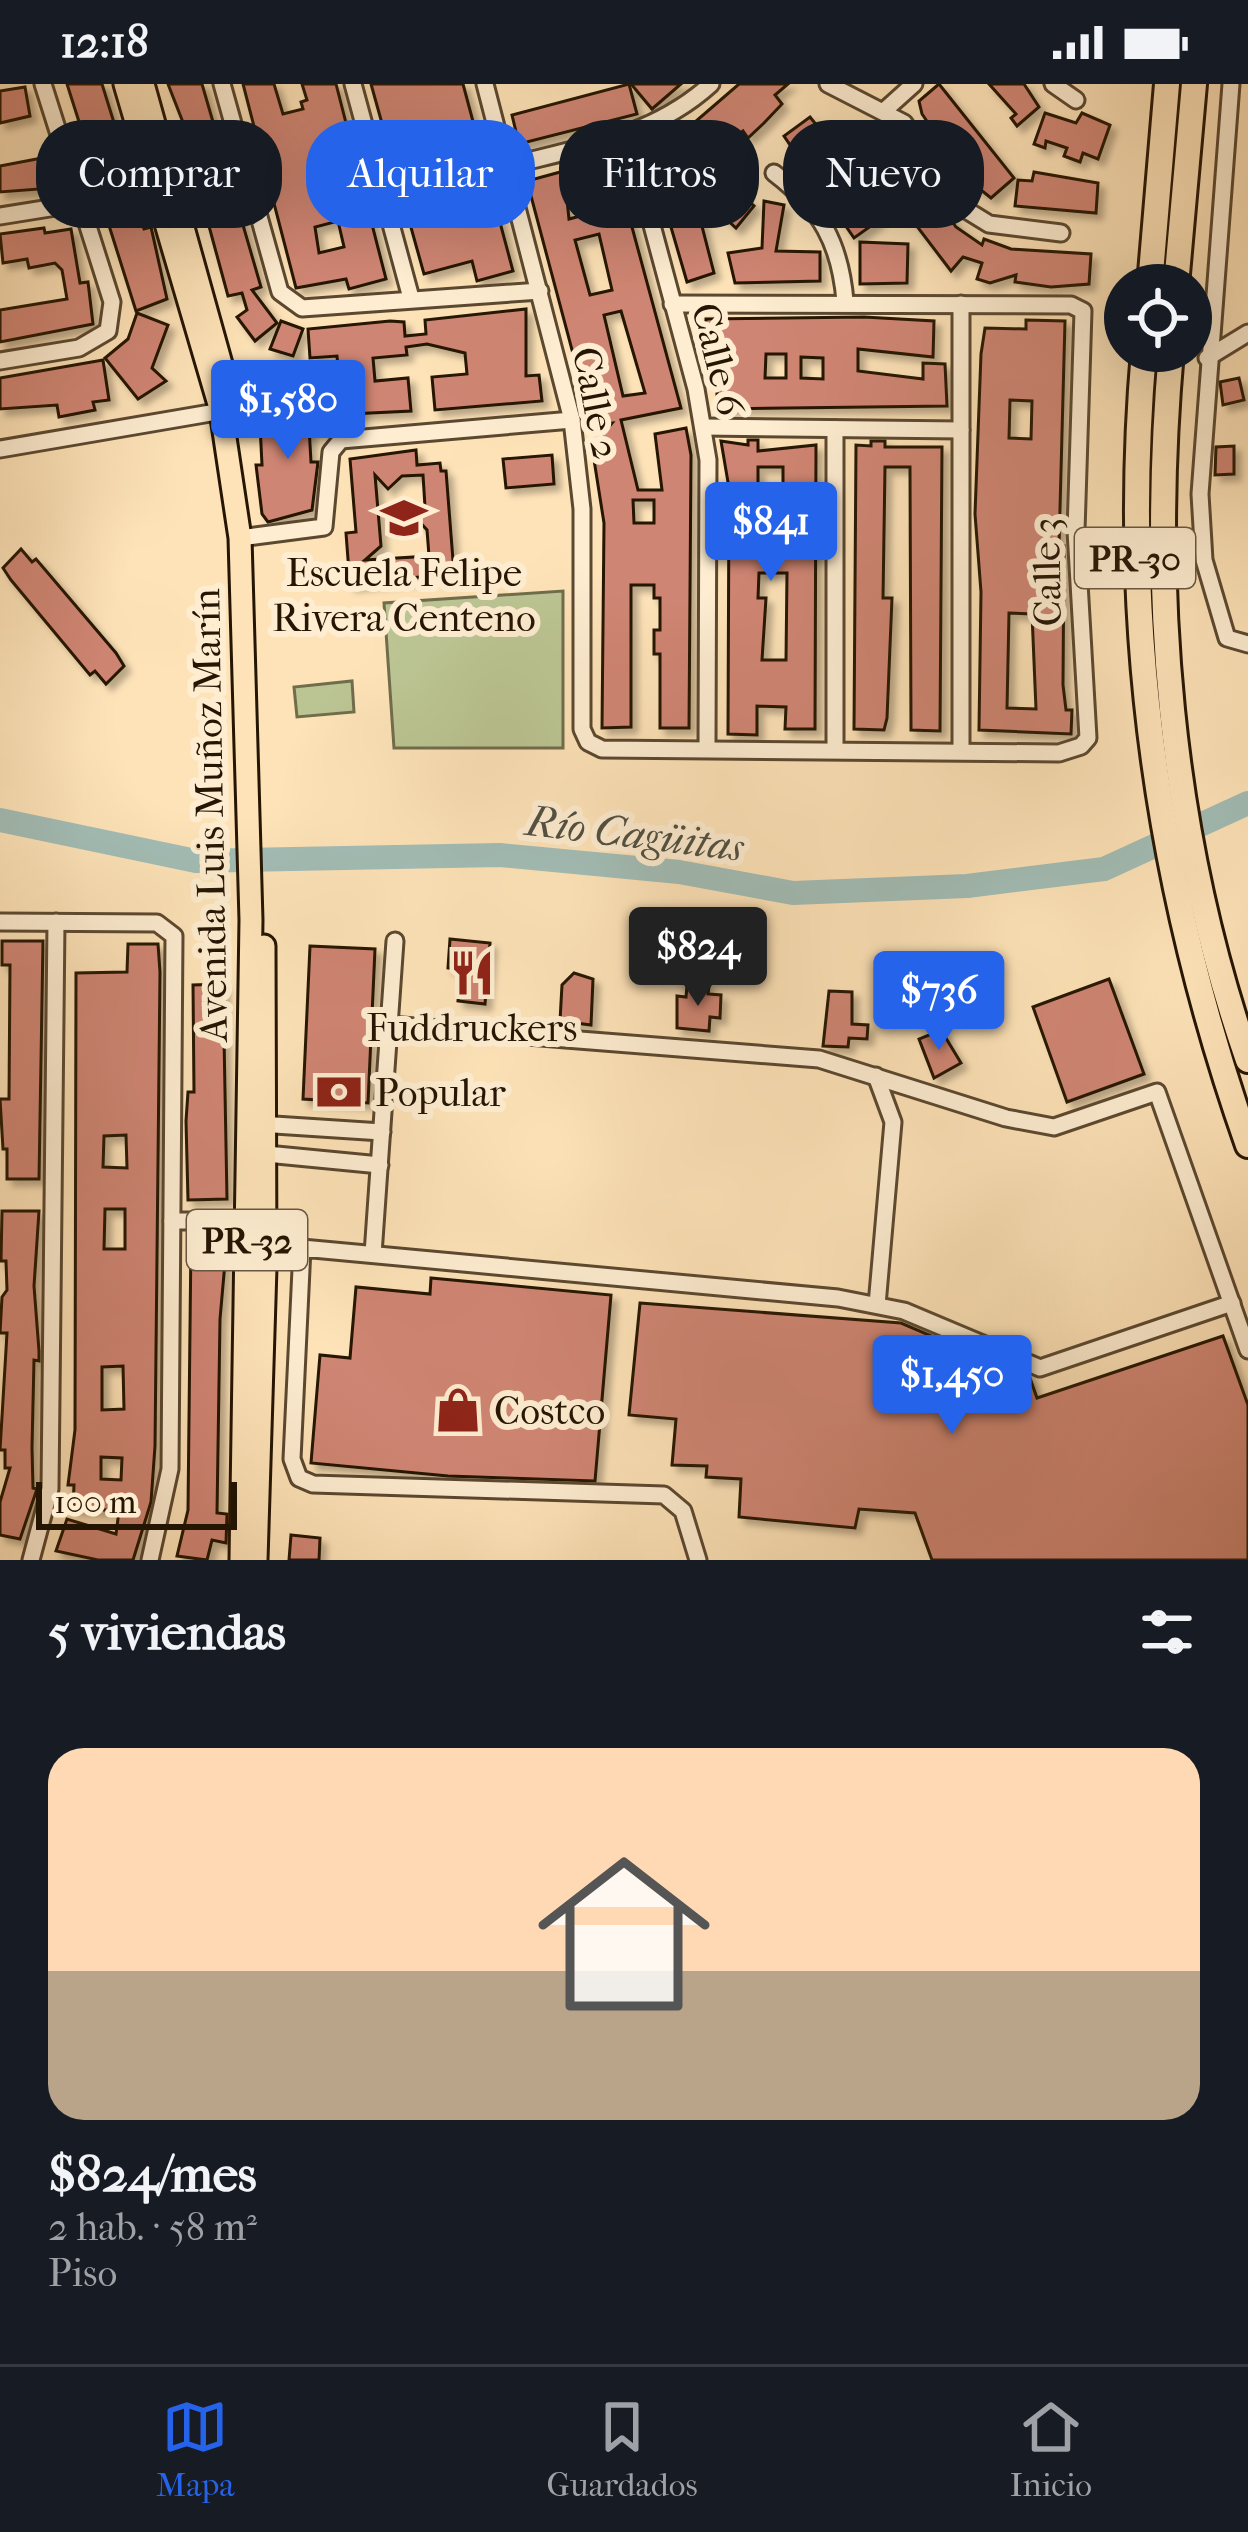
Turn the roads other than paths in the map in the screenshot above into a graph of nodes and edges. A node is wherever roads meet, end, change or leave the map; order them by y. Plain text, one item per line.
1 (43, 84) edge
2 (125, 84) edge
3 (143, 84) edge
4 (222, 84) edge
5 (352, 84) edge
6 (485, 84) edge
7 (711, 84) edge
8 (828, 84) edge
9 (914, 84) edge
10 (1053, 84) edge
11 (1167, 84) edge
12 (1194, 84) edge
13 (1232, 84) edge
14 (1076, 100) dead end
15 (885, 110) junction
16 (54, 120) edge
17 (495, 120) edge
18 (663, 120) edge
19 (774, 173) dead end
20 (36, 210) edge
21 (0, 216) edge
22 (89, 228) edge
23 (524, 228) edge
24 (652, 228) edge
25 (1061, 233) dead end
26 (1152, 264) edge
27 (1178, 264) edge
28 (540, 291) junction
29 (411, 298) junction
30 (845, 301) junction
31 (672, 304) junction
32 (962, 304) junction
33 (1212, 312) edge
34 (1248, 333) edge
35 (1212, 356) edge
36 (0, 361) edge
37 (1143, 372) edge
38 (1169, 372) edge
39 (1207, 372) edge
40 (227, 410) junction
41 (572, 420) junction
42 (703, 427) junction
43 (836, 429) junction
44 (961, 430) junction
45 (0, 449) edge
46 (246, 538) junction
47 (1248, 644) edge
48 (588, 742) joint
49 (706, 747) junction
50 (835, 749) junction
51 (961, 750) junction
52 (0, 922) edge
53 (56, 922) junction
54 (395, 941) dead end
55 (389, 1025) junction
56 (1248, 1060) edge
57 (876, 1076) junction
58 (256, 1123) junction
59 (382, 1132) junction
60 (1248, 1145) edge
61 (256, 1153) junction
62 (380, 1165) junction
63 (172, 1221) junction
64 (256, 1221) junction
65 (374, 1254) junction
66 (1232, 1303) junction
67 (877, 1305) junction
68 (1248, 1350) edge
69 (31, 1560) edge
70 (151, 1560) edge
71 (242, 1560) edge
72 (256, 1560) edge
73 (698, 1560) edge

1 - 16 street
2 - 40 main road, Avenida Luis Muñoz Marín / PR-32
3 - 40 main road, Avenida Luis Muñoz Marín / PR-32
4 - 29 street
5 - 29 street
6 - 17 street, Calle 2
7 - 18 street
8 - 15 street
9 - 15 street
10 - 14 street
11 - 26 highway
12 - 27 highway
13 - 33 street
15 - 25 street
19 - 30 street
20 - 21 street
22 - 36 street
23 - 28 street, Calle 2
24 - 31 street, Calle 6
28 - 29 street
28 - 41 street, Calle 2
30 - 31 street, Calle 3
30 - 32 street, Calle 3
31 - 42 street, Calle 6
32 - 44 street
32 - 51 street, Calle 3
34 - 35 street
37 - 60 highway, PR-30
38 - 56 highway, PR-30
39 - 47 street
40 - 45 street
40 - 46 main road, Avenida Luis Muñoz Marín / PR-32
41 - 46 street
41 - 48 street, Calle 2
42 - 43 street
42 - 49 street, Calle 6
43 - 44 street
43 - 50 street
44 - 51 street
46 - 58 main road, Avenida Luis Muñoz Marín / PR-32
48 - 49 street, Calle 3
49 - 50 street, Calle 3
50 - 51 street, Calle 3
52 - 53 street
53 - 63 street
53 - 69 street
54 - 55 street
55 - 57 street
55 - 59 street
57 - 66 street
57 - 67 street
58 - 59 street
58 - 61 main road, Avenida Luis Muñoz Marín / PR-32
59 - 62 street
61 - 62 street
61 - 64 main road, Avenida Luis Muñoz Marín / PR-32
62 - 65 street
63 - 64 street
63 - 70 street
64 - 71 main road, Avenida Luis Muñoz Marín / PR-32
64 - 72 main road, Avenida Luis Muñoz Marín / PR-32
65 - 67 street
65 - 73 street
66 - 67 street
66 - 68 street

